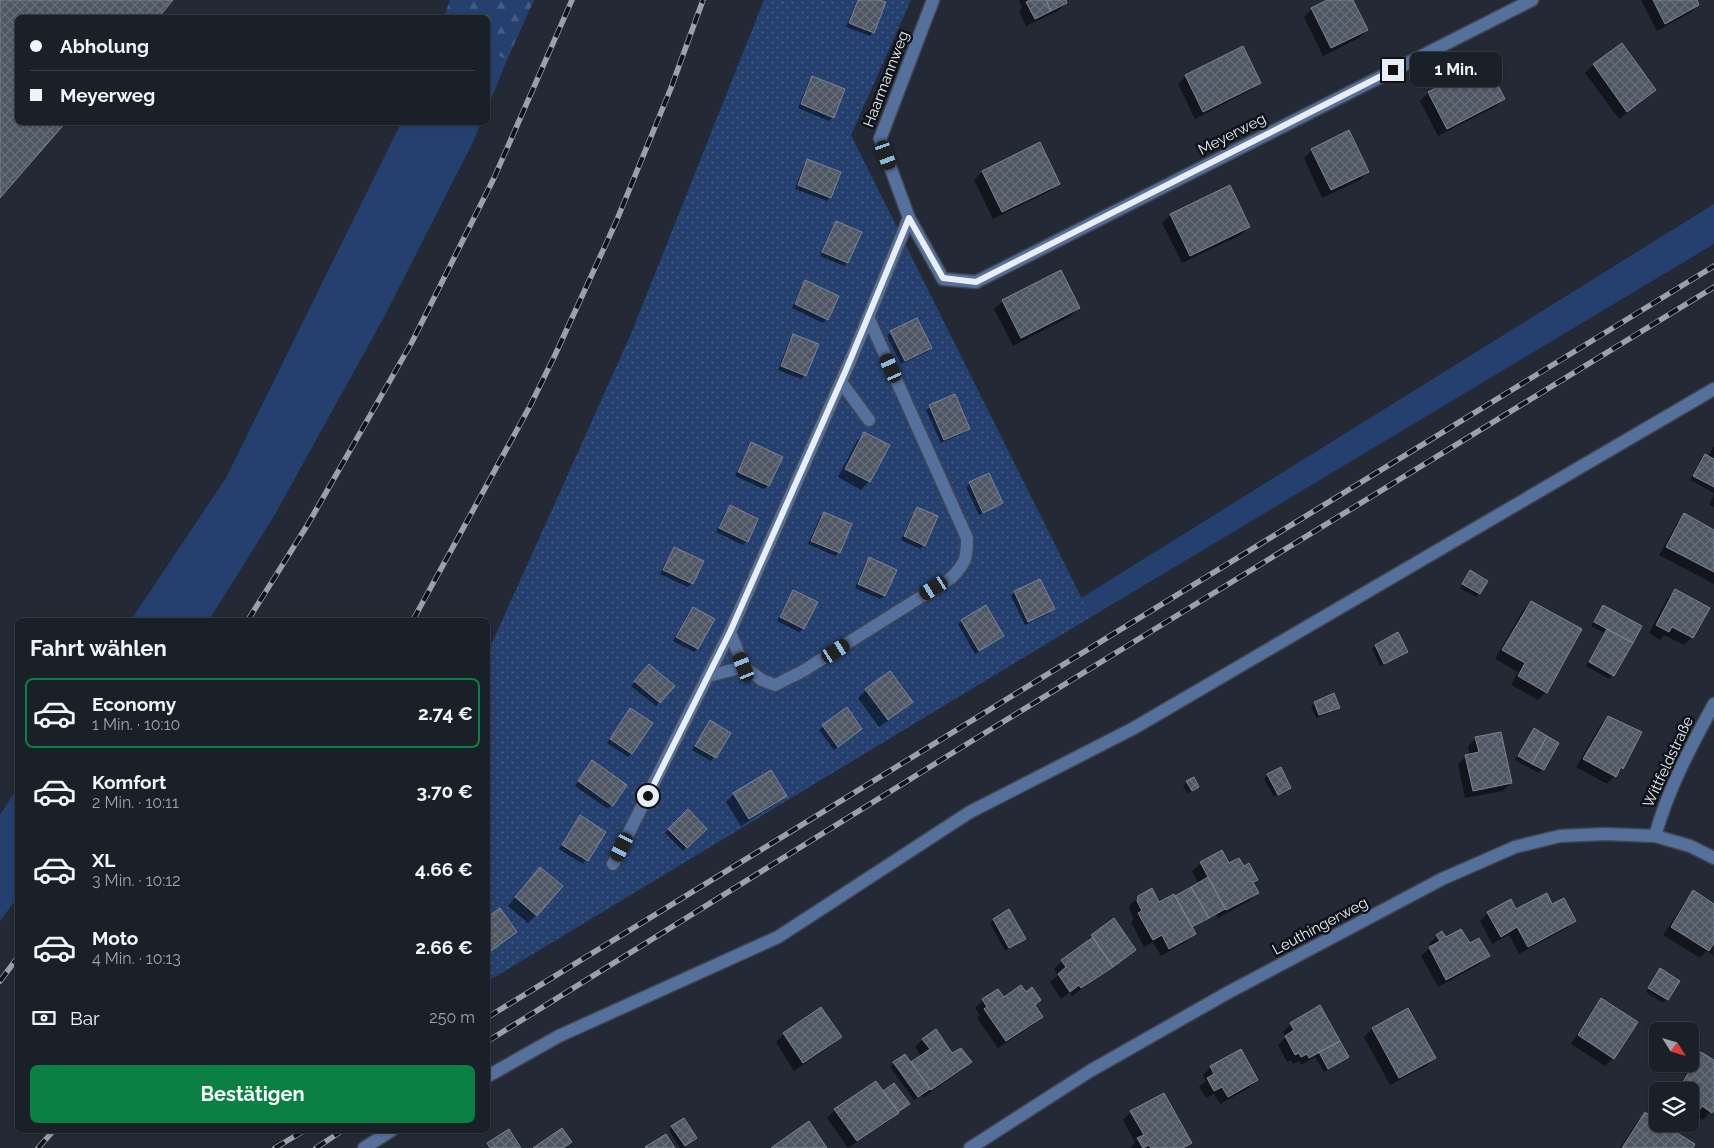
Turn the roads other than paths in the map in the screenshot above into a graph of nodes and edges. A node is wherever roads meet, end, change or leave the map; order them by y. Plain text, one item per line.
1 (933, 0) edge
2 (1532, 0) edge
3 (909, 218) junction
4 (943, 278) joint
5 (868, 317) junction
6 (841, 382) junction
7 (1714, 389) edge
8 (869, 420) dead end
9 (730, 632) junction
10 (744, 667) junction
11 (708, 676) junction
12 (1714, 704) edge
13 (1655, 836) junction
14 (1714, 858) edge
15 (613, 864) dead end
16 (490, 1075) edge
17 (387, 1133) edge
18 (364, 1148) edge
19 (970, 1148) edge

1 - 3 street, Haarmannweg
2 - 4 street, Meyerweg
3 - 4 street, Haarmannweg
3 - 5 street
5 - 6 street
5 - 10 street
6 - 8 street
6 - 9 street
7 - 16 street
9 - 10 street
9 - 11 street
10 - 11 street
11 - 15 street
12 - 13 street, Wittfeldstraße
13 - 14 street, Leuthingerweg
13 - 19 street, Leuthingerweg
17 - 18 street

